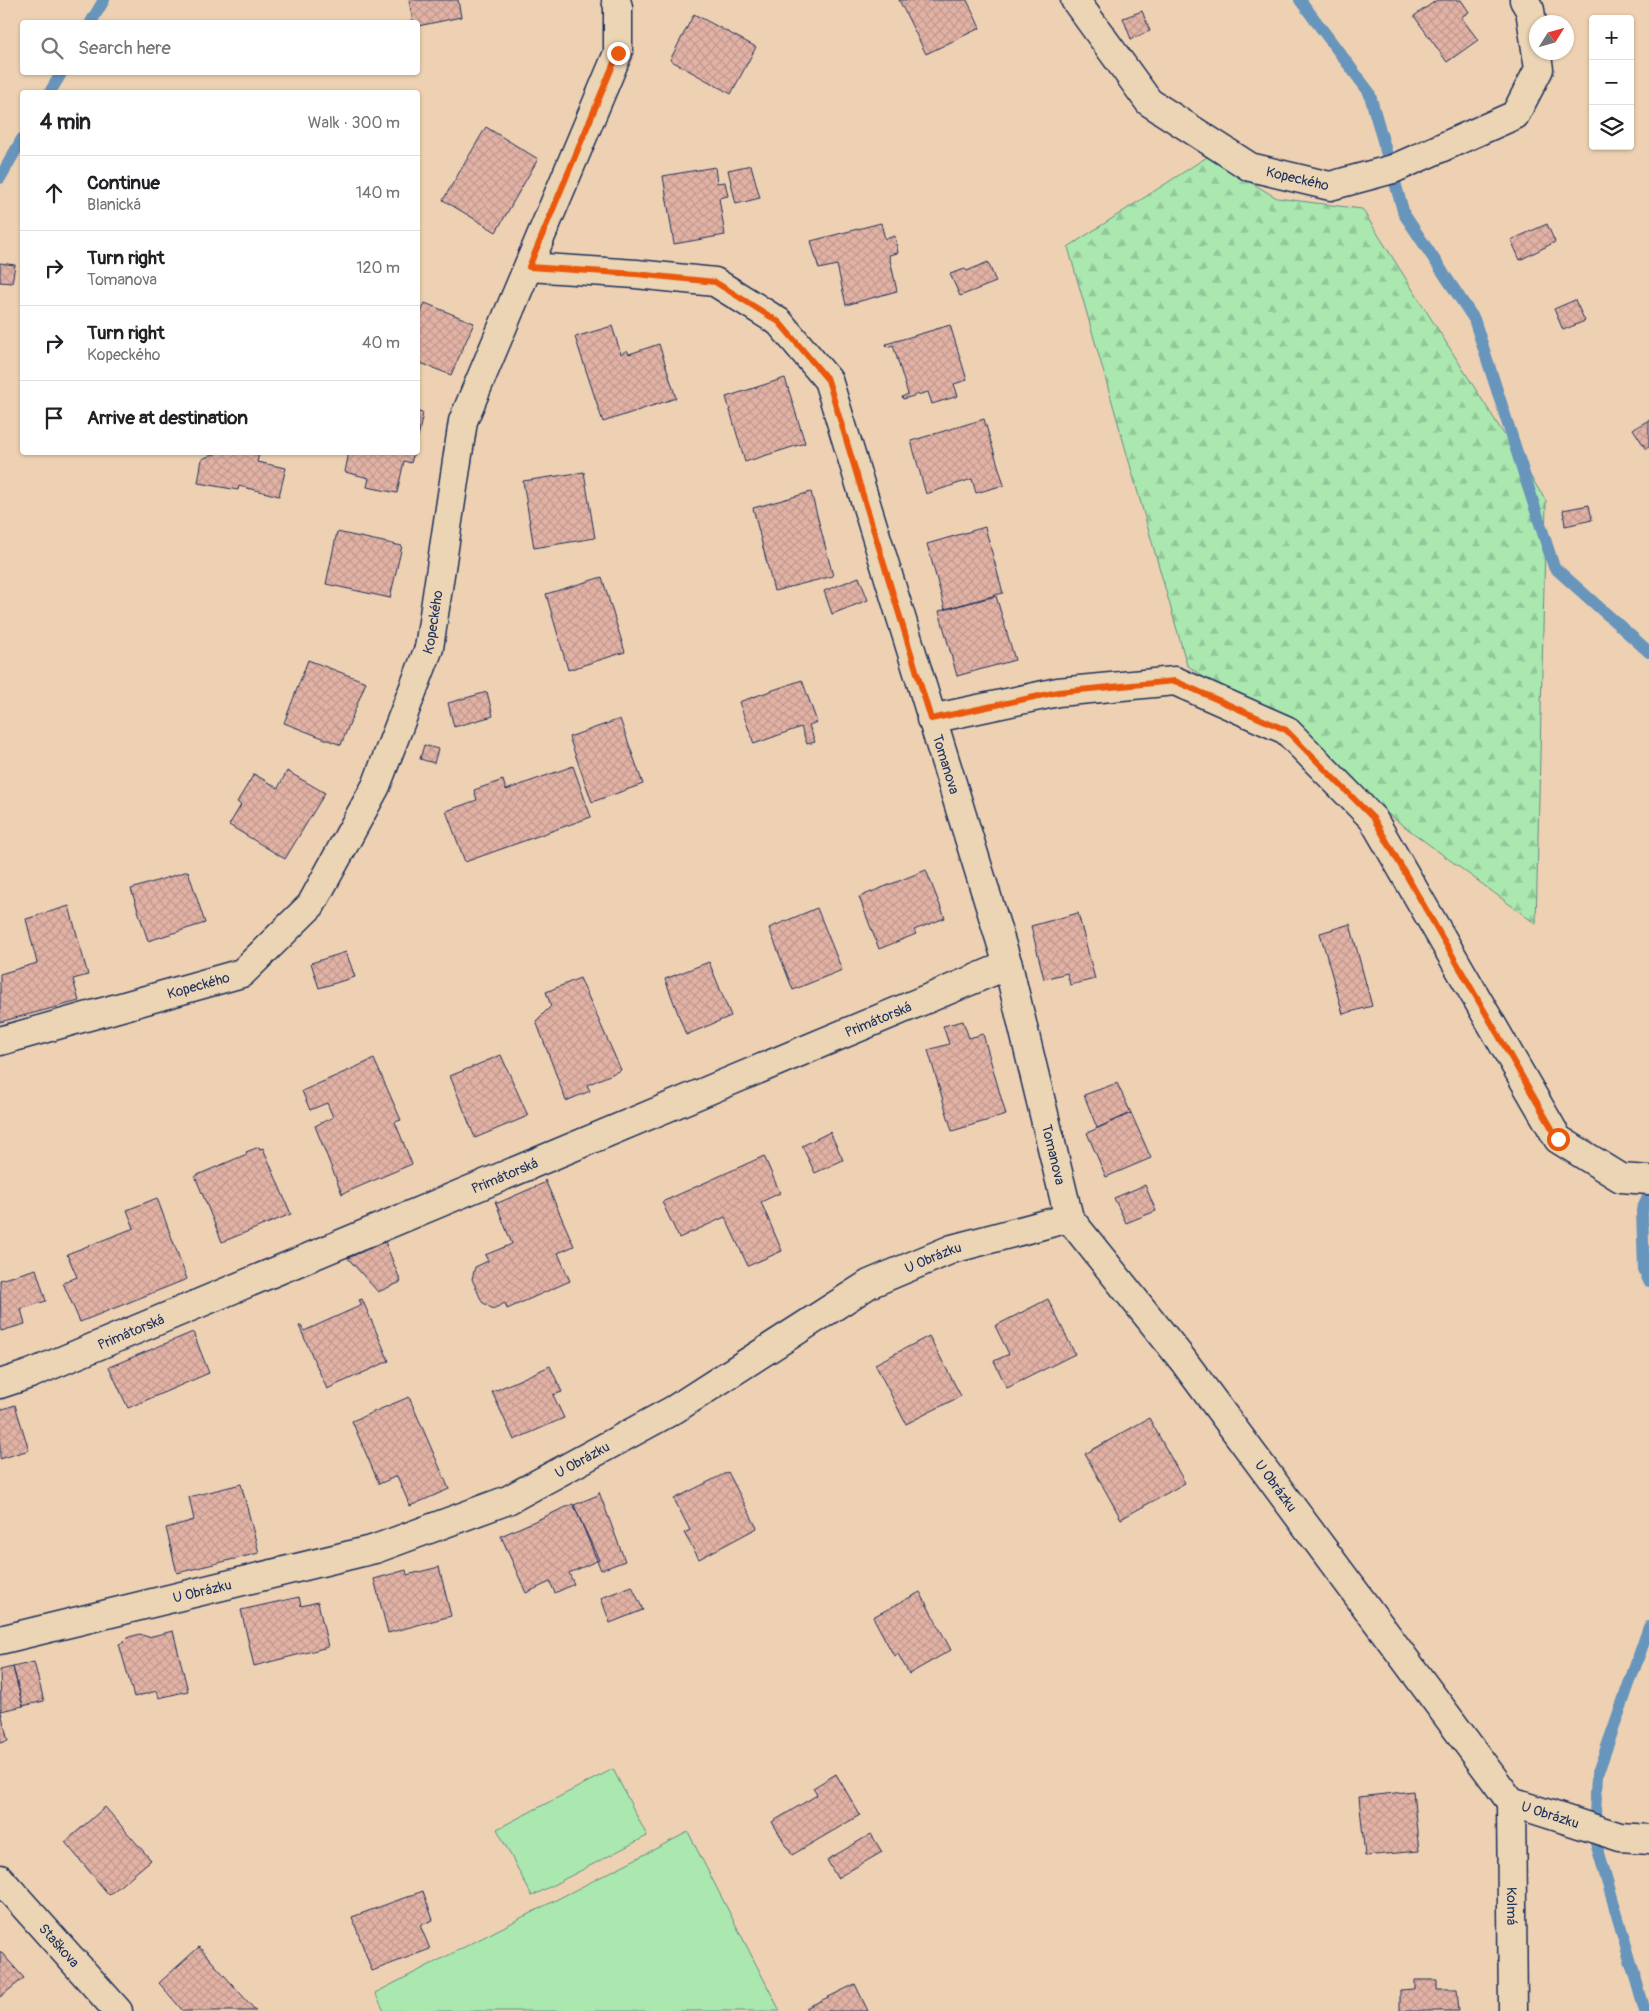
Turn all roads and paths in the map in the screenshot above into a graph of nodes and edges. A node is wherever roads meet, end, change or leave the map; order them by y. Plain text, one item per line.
1 (616, 0) edge
2 (1075, 0) edge
3 (1524, 0) edge
4 (529, 267) junction
5 (931, 719) junction
6 (1008, 965) junction
7 (0, 1041) edge
8 (1649, 1180) edge
9 (1068, 1218) junction
10 (0, 1384) edge
11 (0, 1640) edge
12 (1511, 1802) junction
13 (1649, 1839) edge
14 (0, 1879) edge
15 (118, 2011) edge
16 (1513, 2011) edge

1 - 4 street, Kopeckého
2 - 3 street, Kopeckého
4 - 5 street, Tomanova
4 - 7 street, Kopeckého
5 - 6 street, Tomanova
5 - 8 street
6 - 9 street, Tomanova
6 - 10 street, Primátorská
9 - 11 street, U Obrázku
9 - 12 street, U Obrázku
12 - 13 street, U Obrázku
12 - 16 street, Kolmá
14 - 15 street, Staškova

